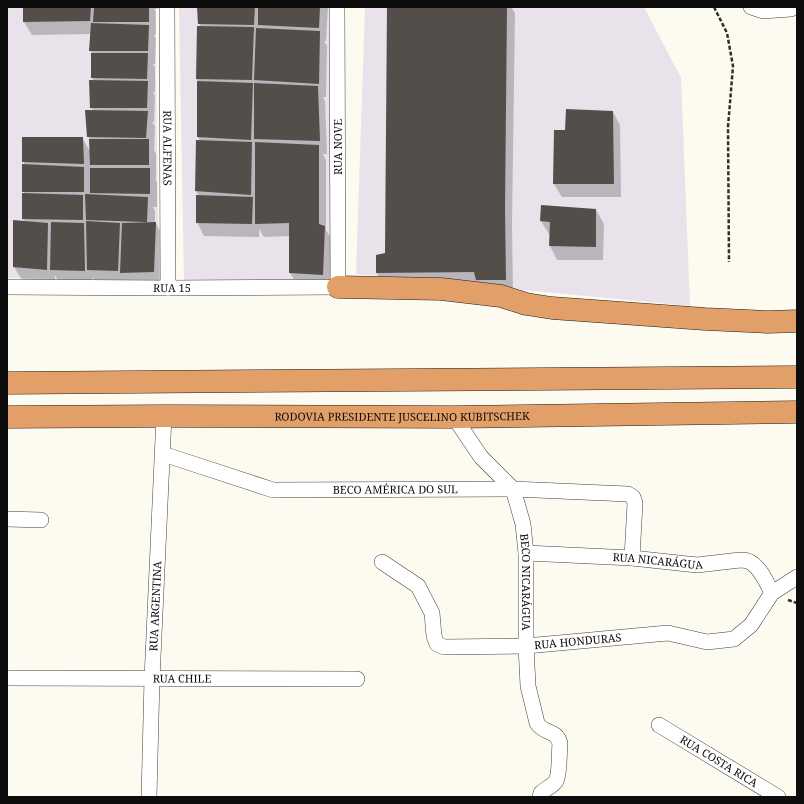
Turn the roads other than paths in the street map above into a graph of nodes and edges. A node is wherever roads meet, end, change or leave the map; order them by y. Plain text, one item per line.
1 (167, 7) edge
2 (337, 7) edge
3 (751, 7) edge
4 (792, 7) edge
5 (7, 287) edge
6 (338, 287) junction
7 (168, 288) junction
8 (797, 321) edge
9 (797, 376) edge
10 (7, 383) edge
11 (797, 412) edge
12 (164, 416) junction
13 (7, 417) edge
14 (454, 417) junction
15 (163, 454) junction
16 (512, 489) junction
17 (7, 519) edge
18 (41, 520) dead end
19 (526, 553) junction
20 (632, 558) junction
21 (382, 562) dead end
22 (797, 577) edge
23 (772, 593) junction
24 (526, 646) junction
25 (7, 678) edge
26 (152, 679) junction
27 (357, 679) dead end
28 (659, 725) dead end
29 (150, 797) edge
30 (540, 797) edge
31 (778, 797) edge

1 - 7 street, RUA ALFENAS
2 - 6 street, RUA NOVE
3 - 4 street
5 - 7 street, RUA 15
6 - 7 street, RUA 15
6 - 8 highway
9 - 10 highway
11 - 14 highway, RODOVIA PRESIDENTE JUSCELINO KUBITSCHEK
12 - 13 highway, RODOVIA PRESIDENTE JUSCELINO KUBITSCHEK
12 - 14 highway, RODOVIA PRESIDENTE JUSCELINO KUBITSCHEK
12 - 15 street, RUA ARGENTINA
14 - 16 street, BECO NICARÁGUA
15 - 16 street, BECO AMÉRICA DO SUL
15 - 26 street, RUA ARGENTINA
16 - 19 street, BECO NICARÁGUA
16 - 20 street, BECO AMÉRICA DO SUL
17 - 18 street
19 - 20 street, RUA NICARÁGUA
19 - 24 street, BECO NICARÁGUA
20 - 23 street, RUA NICARÁGUA
21 - 24 street, RUA HONDURAS
22 - 23 street, RUA HONDURAS
23 - 24 street, RUA HONDURAS
24 - 30 street, BECO NICARÁGUA
25 - 26 street, RUA CHILE
26 - 27 street, RUA CHILE
26 - 29 street, RUA ARGENTINA
28 - 31 street, RUA COSTA RICA

